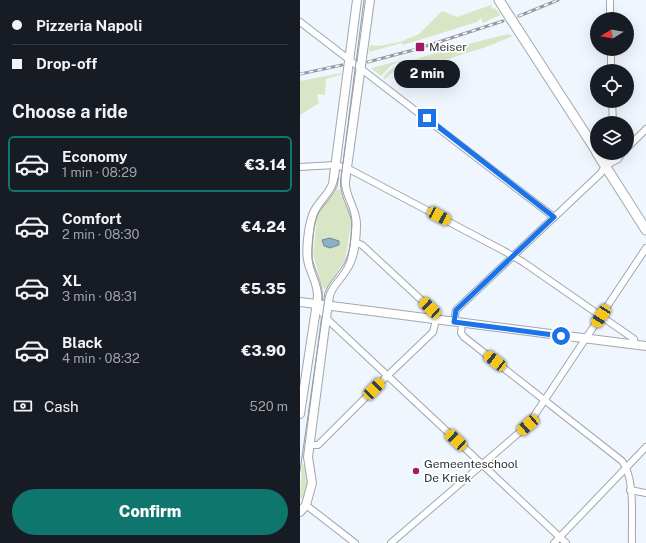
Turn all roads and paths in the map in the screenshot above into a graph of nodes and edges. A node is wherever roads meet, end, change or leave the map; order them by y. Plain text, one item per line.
1 (357, 0) edge
2 (370, 0) edge
3 (499, 0) edge
4 (610, 0) edge
5 (610, 12) edge
6 (300, 22) edge
7 (349, 59) junction
8 (361, 68) junction
9 (646, 129) edge
10 (634, 141) edge
11 (590, 142) edge
12 (601, 160) edge
13 (607, 160) edge
14 (616, 160) edge
15 (335, 165) junction
16 (605, 166) junction
17 (300, 167) edge
18 (348, 168) junction
19 (554, 217) junction
20 (646, 230) edge
21 (354, 242) junction
22 (646, 248) edge
23 (513, 256) junction
24 (300, 302) edge
25 (316, 304) junction
26 (328, 306) junction
27 (601, 316) junction
28 (326, 318) junction
29 (433, 320) junction
30 (458, 323) junction
31 (586, 339) junction
32 (635, 345) junction
33 (646, 346) edge
34 (388, 375) junction
35 (545, 401) junction
36 (301, 404) edge
37 (300, 414) edge
38 (309, 445) junction
39 (646, 447) edge
40 (483, 464) junction
41 (627, 468) junction
42 (630, 490) junction
43 (646, 493) edge
44 (306, 505) junction
45 (300, 512) edge
46 (560, 537) junction
47 (355, 543) edge
48 (391, 543) edge
49 (554, 543) edge
50 (566, 543) edge
51 (632, 543) edge

1 - 7 street
2 - 8 street
3 - 11 main road, bridge
4 - 5 street
6 - 7 street
7 - 8 street
7 - 15 street
8 - 18 street
8 - 19 street
9 - 10 street
12 - 16 main road
13 - 16 street
14 - 16 street
15 - 17 street
15 - 18 street
15 - 25 street
16 - 19 street
16 - 20 main road
18 - 21 street
18 - 23 street
19 - 23 street
21 - 26 street
21 - 29 street
22 - 27 street
23 - 27 street
23 - 30 street
24 - 25 street
25 - 26 street
25 - 28 street
25 - 36 street
26 - 28 street
26 - 29 street
27 - 31 street
27 - 32 street
28 - 34 street
28 - 38 street
29 - 30 street
29 - 34 street
30 - 31 street
30 - 35 street
31 - 32 street
31 - 35 street
32 - 33 street
34 - 38 street
34 - 40 street
35 - 40 street
35 - 41 street
36 - 37 street
38 - 44 street
39 - 41 street
40 - 46 street
40 - 48 street
41 - 42 street
41 - 46 street
42 - 43 street
42 - 51 street
44 - 45 street
44 - 47 street
46 - 49 street
46 - 50 street

